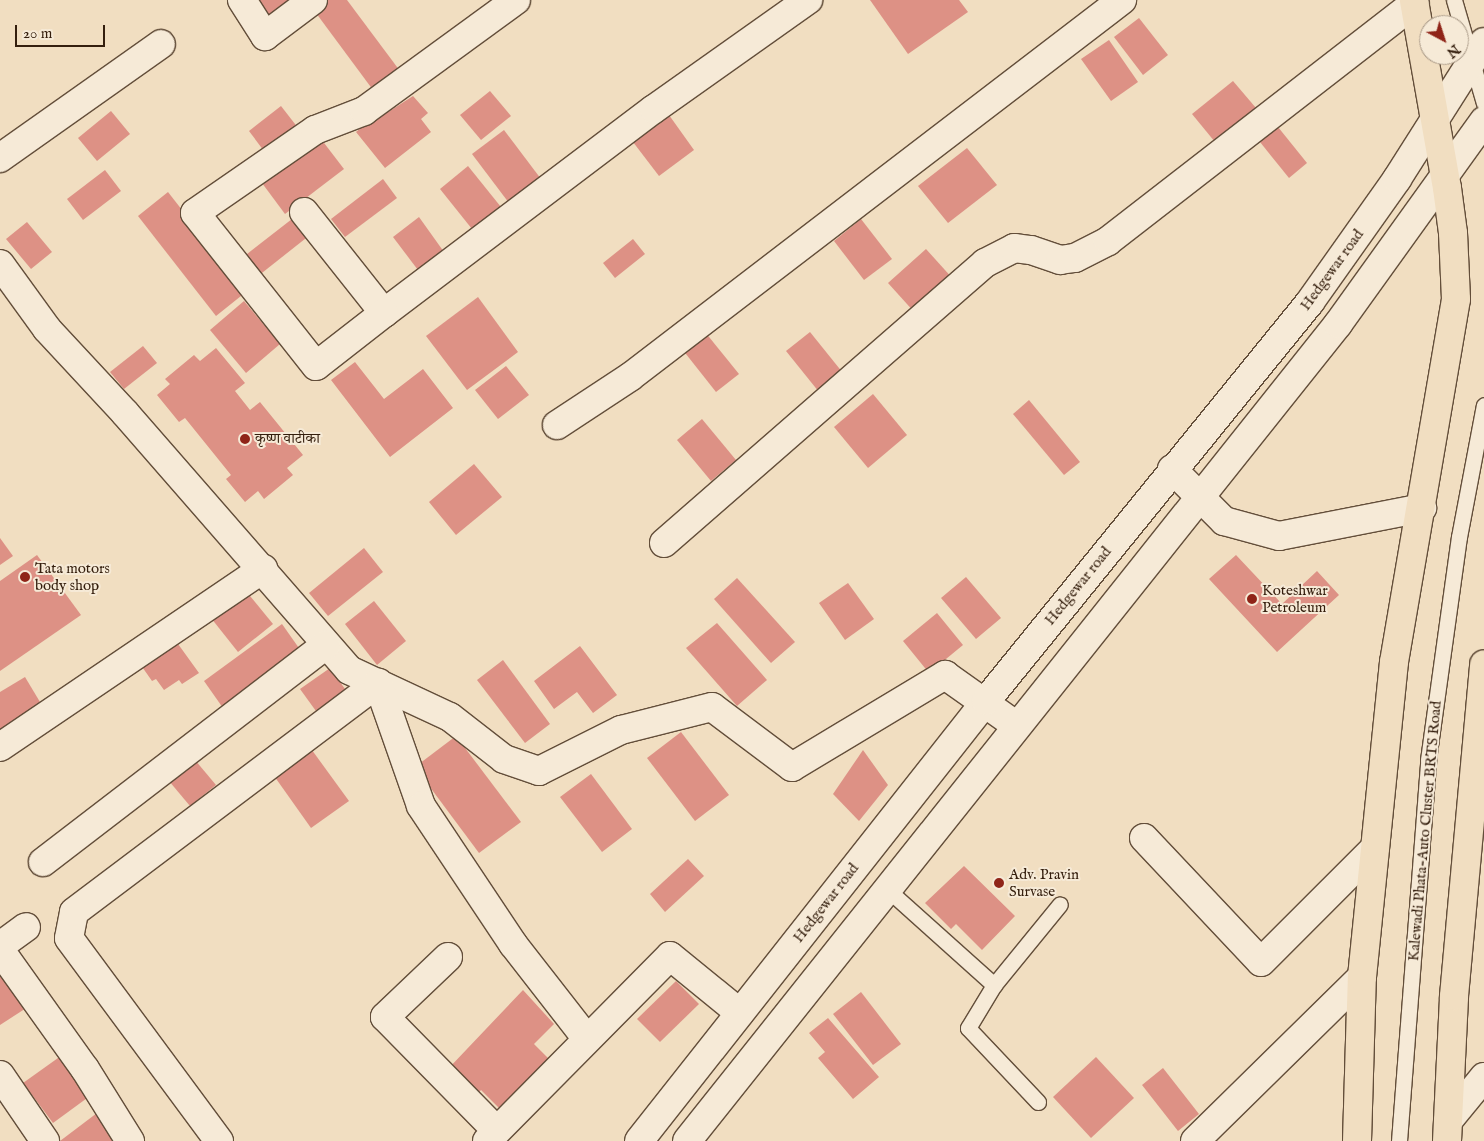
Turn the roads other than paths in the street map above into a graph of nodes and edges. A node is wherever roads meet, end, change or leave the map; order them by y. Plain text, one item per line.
1 (242, 0) edge
2 (313, 0) edge
3 (516, 0) edge
4 (808, 0) edge
5 (1122, 0) edge
6 (1454, 0) edge
7 (1414, 1) edge
8 (161, 44) dead end
9 (1478, 52) edge
10 (1484, 103) edge
11 (1433, 119) junction
12 (1484, 121) edge
13 (0, 158) edge
14 (1445, 173) junction
15 (304, 212) dead end
16 (0, 264) edge
17 (384, 313) junction
18 (1484, 405) edge
19 (556, 425) dead end
20 (1172, 469) junction
21 (1200, 497) junction
22 (1422, 508) junction
23 (664, 543) dead end
24 (263, 570) junction
25 (326, 646) junction
26 (1484, 664) edge
27 (378, 683) junction
28 (986, 701) junction
29 (1017, 726) junction
30 (0, 747) edge
31 (1144, 838) dead end
32 (1375, 848) junction
33 (43, 862) dead end
34 (887, 890) junction
35 (1060, 904) dead end
36 (26, 927) dead end
37 (0, 948) edge
38 (448, 957) dead end
39 (1362, 977) junction
40 (994, 985) junction
41 (740, 1013) junction
42 (587, 1039) junction
43 (0, 1075) edge
44 (1484, 1077) edge
45 (1038, 1102) dead end
46 (1448, 1131) edge
47 (491, 1136) edge
48 (45, 1141) edge
49 (130, 1141) edge
50 (219, 1141) edge
51 (639, 1141) edge
52 (687, 1141) edge
53 (1195, 1141) edge
54 (1357, 1141) edge
55 (1399, 1141) edge

1 - 2 street
3 - 17 street
4 - 17 street
5 - 19 street
6 - 9 lane
7 - 11 main road
7 - 23 street
8 - 13 street
9 - 10 lane
9 - 11 street, Hedgewar road
11 - 14 main road
11 - 20 street, Hedgewar road
12 - 14 street
14 - 21 street
14 - 22 main road
15 - 17 street
16 - 24 street
18 - 55 lane, Kalewadi Phata-Auto Cluster BRTS Road
20 - 21 street
20 - 28 street, Hedgewar road
21 - 22 street
21 - 29 street
22 - 32 main road
24 - 25 street
24 - 30 street
25 - 27 street
25 - 33 street
26 - 46 main road
27 - 28 street
27 - 42 street
27 - 50 street
28 - 29 street
28 - 41 street, Hedgewar road
29 - 34 street
31 - 32 street
32 - 39 main road
34 - 40 lane
34 - 52 street
35 - 40 lane
36 - 37 street
37 - 49 street
38 - 47 street
39 - 53 street
39 - 54 main road
40 - 45 lane
41 - 42 street
41 - 51 street, Hedgewar road
42 - 47 street
43 - 48 street
44 - 46 street

